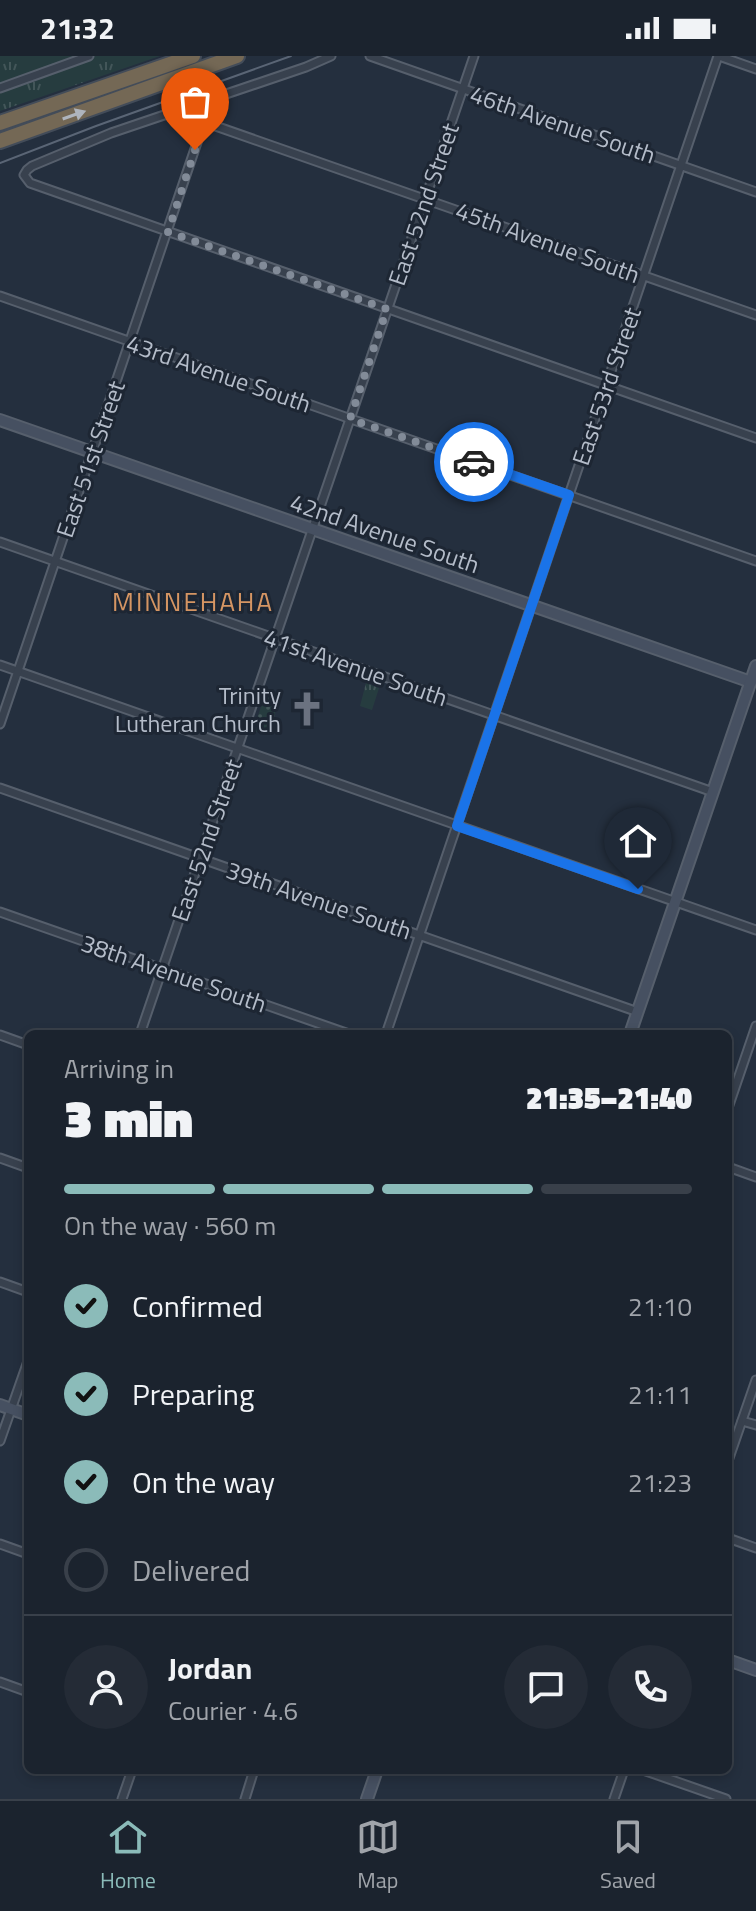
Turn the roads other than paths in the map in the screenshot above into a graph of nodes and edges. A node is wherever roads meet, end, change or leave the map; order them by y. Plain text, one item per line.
1 (193, 56) edge
2 (237, 56) edge
3 (331, 56) edge
4 (370, 56) edge
5 (474, 56) edge
6 (719, 56) edge
7 (84, 57) edge
8 (756, 69) edge
9 (0, 88) edge
10 (462, 89) junction
11 (197, 103) junction
12 (204, 122) junction
13 (0, 123) edge
14 (0, 141) edge
15 (682, 166) junction
16 (756, 192) edge
17 (425, 198) junction
18 (168, 232) junction
19 (644, 276) junction
20 (0, 296) edge
21 (387, 309) junction
22 (756, 315) edge
23 (130, 342) junction
24 (607, 386) junction
25 (350, 419) junction
26 (0, 420) edge
27 (756, 438) edge
28 (93, 452) junction
29 (569, 495) junction
30 (312, 528) junction
31 (0, 542) edge
32 (756, 561) edge
33 (56, 562) junction
34 (532, 605) junction
35 (275, 639) junction
36 (0, 665) edge
37 (756, 666) edge
38 (18, 671) junction
39 (753, 683) edge
40 (494, 715) junction
41 (0, 724) edge
42 (237, 749) junction
43 (0, 788) edge
44 (713, 792) junction
45 (457, 826) junction
46 (200, 859) junction
47 (676, 902) junction
48 (0, 912) edge
49 (756, 930) edge
50 (419, 936) junction
51 (162, 969) junction
52 (638, 1012) junction
53 (756, 1026) edge
54 (141, 1030) edge
55 (337, 1030) edge
56 (387, 1030) edge
57 (631, 1030) edge
58 (0, 1035) edge
59 (24, 1044) edge
60 (732, 1096) edge
61 (0, 1158) edge
62 (24, 1167) edge
63 (732, 1168) edge
64 (756, 1177) edge
65 (0, 1282) edge
66 (24, 1291) edge
67 (24, 1369) edge
68 (756, 1380) edge
69 (6, 1407) edge
70 (742, 1421) junction
71 (756, 1425) edge
72 (0, 1441) edge
73 (732, 1450) edge
74 (732, 1539) edge
75 (0, 1544) edge
76 (756, 1548) edge
77 (24, 1553) edge
78 (732, 1661) edge
79 (756, 1670) edge
80 (0, 1682) edge
81 (24, 1691) edge
82 (131, 1774) edge
83 (253, 1774) edge
84 (376, 1774) edge
85 (623, 1774) edge
86 (654, 1774) edge
87 (122, 1799) edge
88 (245, 1799) edge
89 (367, 1799) edge
90 (614, 1799) edge
91 (726, 1799) edge

1 - 13 highway
14 -> 2 highway
3 - 11 street
4 - 10 street, 46th Avenue South
5 - 10 street, East 52nd Street
6 - 8 street
6 - 15 street, East 53rd Street
7 - 9 street
10 - 15 street, 46th Avenue South
10 - 17 street, East 52nd Street
11 - 12 street
11 - 18 street
12 - 17 street, 45th Avenue South
12 - 18 street, East 51st Street
15 - 16 street, 46th Avenue South
15 - 19 street, East 53rd Street
17 - 19 street, 45th Avenue South
17 - 21 street, East 52nd Street
18 - 21 street
18 - 23 street, East 51st Street
19 - 22 street, 45th Avenue South
19 - 24 street, East 53rd Street
20 - 23 street, 43rd Avenue South
21 - 24 street
21 - 25 street, East 52nd Street
23 - 25 street, 43rd Avenue South
23 - 28 street, East 51st Street
24 - 27 street
24 - 29 street, East 53rd Street
25 - 29 street, 43rd Avenue South
25 - 30 street, East 52nd Street
26 - 28 street, 42nd Avenue South
28 - 30 street, 42nd Avenue South
28 - 33 street, East 51st Street
29 - 32 street, 43rd Avenue South
29 - 34 street, East 53rd Street
30 - 34 street, 42nd Avenue South
30 - 35 street, East 52nd Street
31 - 33 street, 41st Avenue South
33 - 35 street, 41st Avenue South
33 - 38 street, East 51st Street
34 - 39 street, 42nd Avenue South
34 - 40 street, East 53rd Street
35 - 40 street, 41st Avenue South
35 - 42 street, East 52nd Street
36 - 38 street
37 - 39 street
38 - 41 street, East 51st Street
38 - 42 street
39 - 44 street
40 - 44 street, 41st Avenue South
40 - 45 street, East 53rd Street
42 - 45 street
42 - 46 street, East 52nd Street
43 - 46 street, 39th Avenue South
44 - 47 street
45 - 47 street
45 - 50 street, East 53rd Street
46 - 50 street, 39th Avenue South
46 - 51 street, East 52nd Street
47 - 49 street
47 - 52 street
48 - 51 street, 38th Avenue South
50 - 52 street, 39th Avenue South
50 - 56 street, East 53rd Street
51 - 54 street, East 52nd Street
51 - 55 street, 38th Avenue South
52 - 57 street
53 - 60 street
58 - 59 street
61 - 62 street
63 - 64 street
65 - 66 street
67 - 69 street
68 - 70 street
69 - 72 street
70 - 71 street
70 - 73 street
74 - 76 street
75 - 77 street
78 - 79 street
80 - 81 street
82 - 87 street
83 - 88 street
84 - 89 street
85 - 90 street
86 - 91 street

